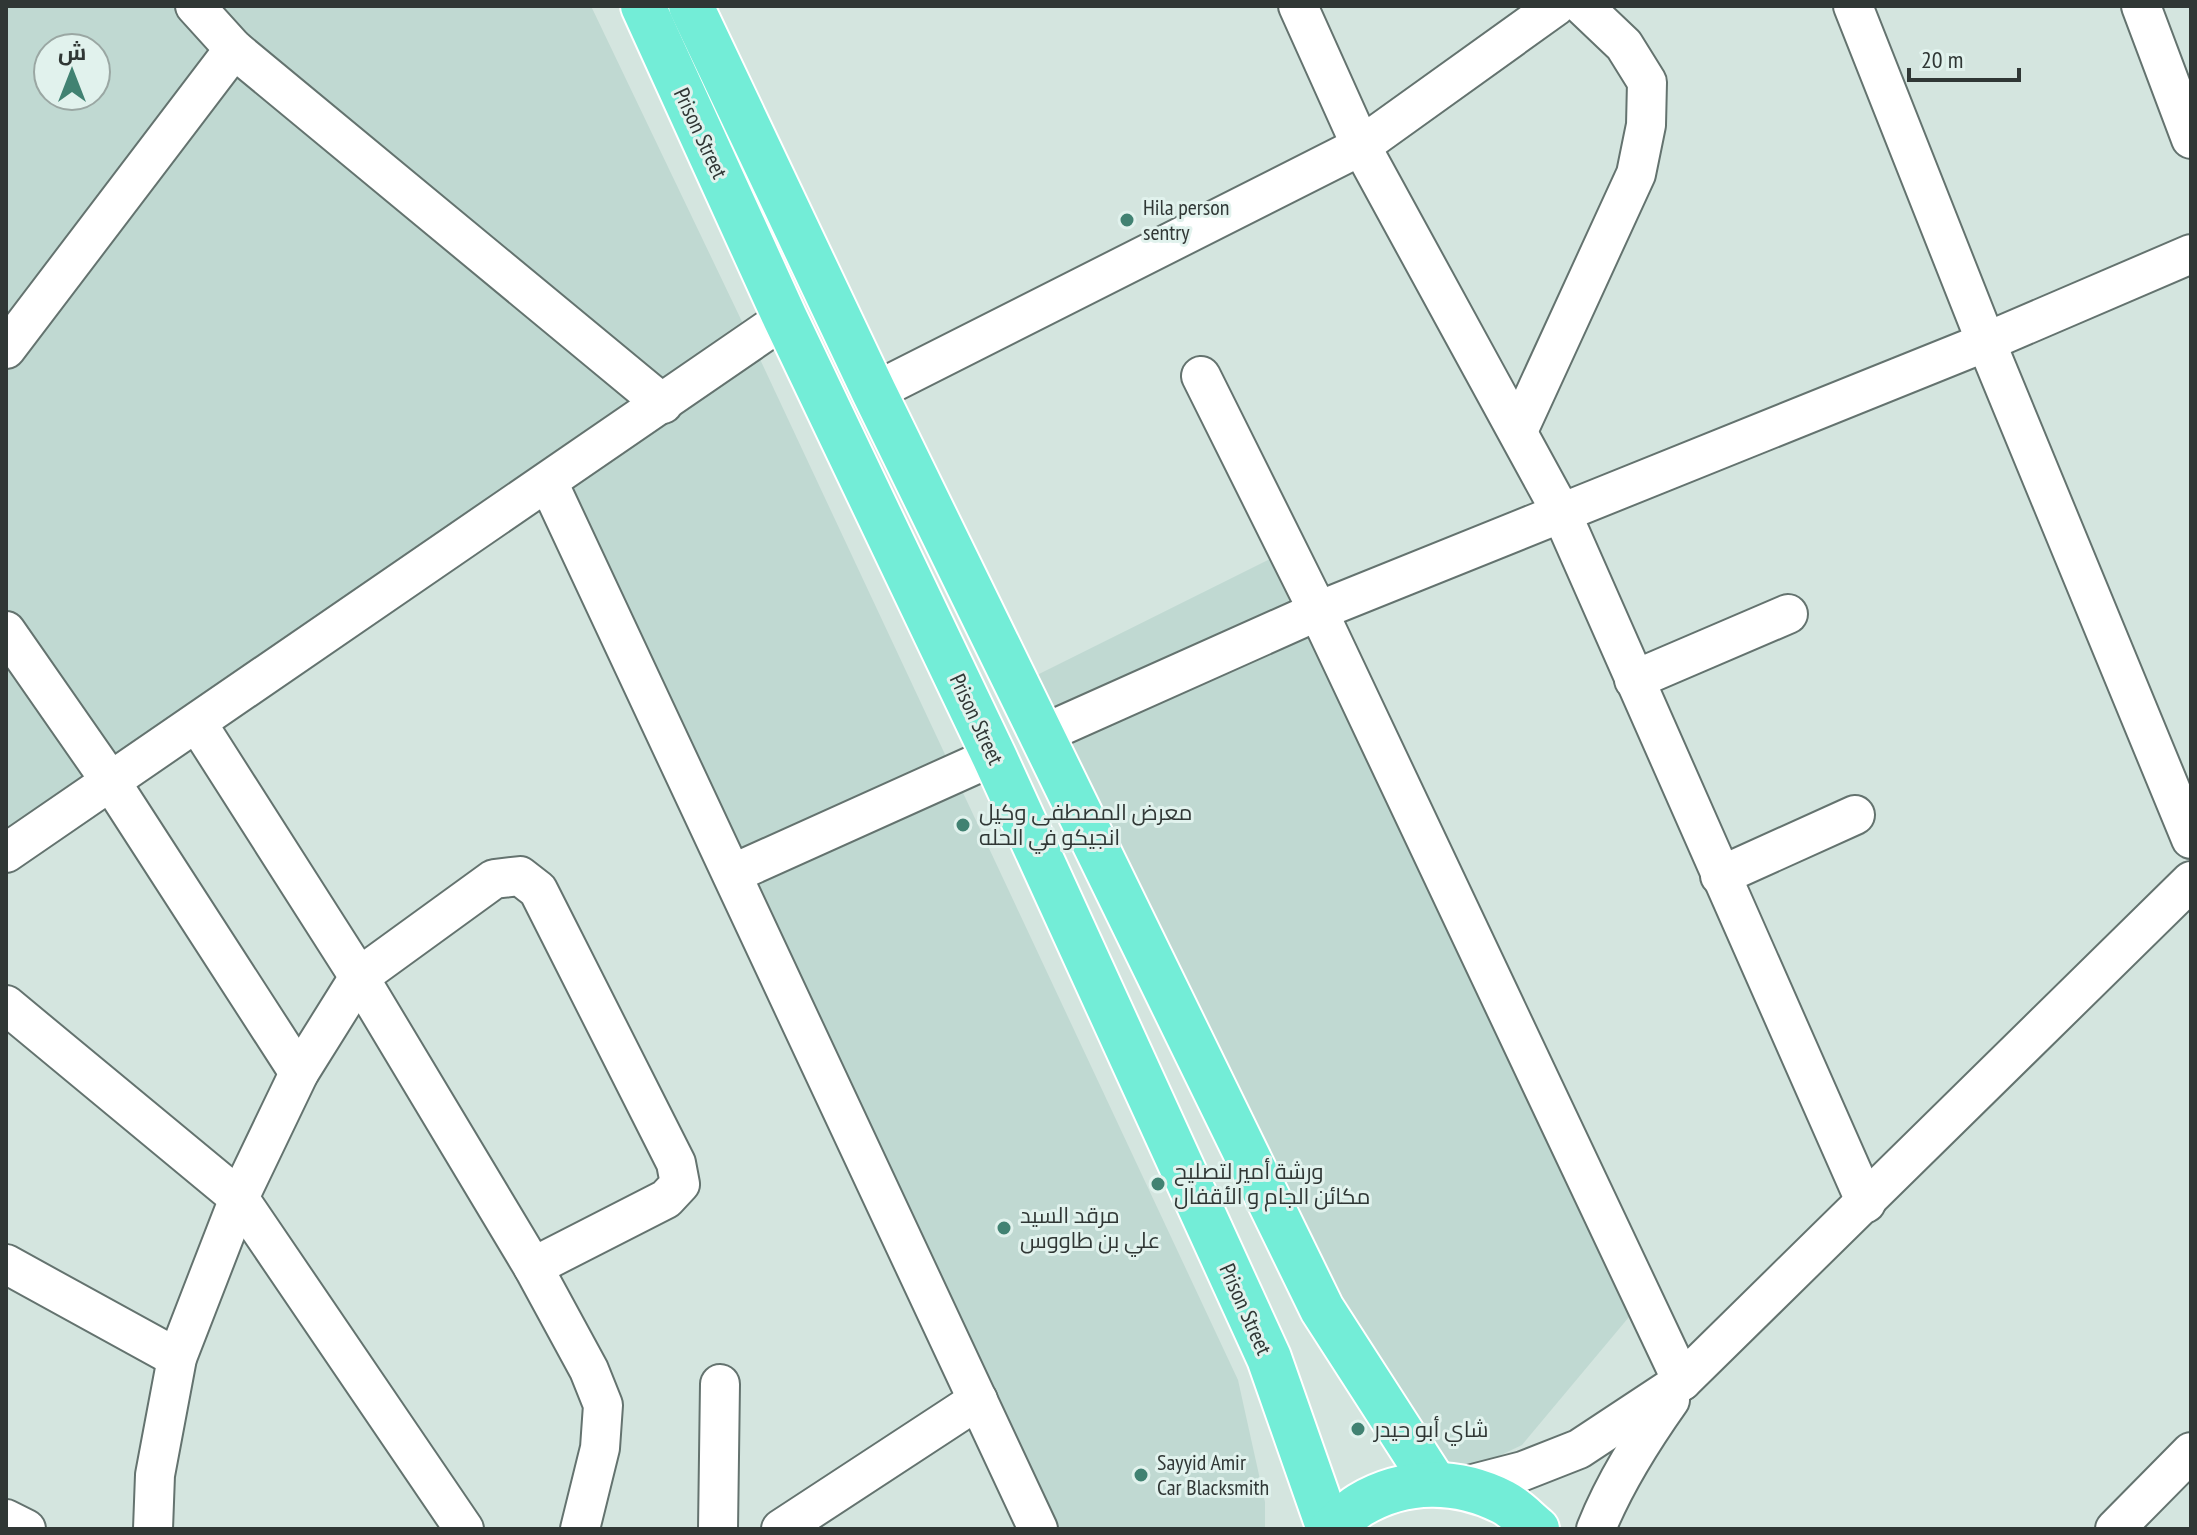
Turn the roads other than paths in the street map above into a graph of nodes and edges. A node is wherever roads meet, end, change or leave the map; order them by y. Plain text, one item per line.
1 (195, 6) edge
2 (643, 6) edge
3 (691, 6) edge
4 (1298, 6) edge
5 (1556, 6) edge
6 (1583, 6) edge
7 (1853, 6) edge
8 (2141, 6) edge
9 (234, 49) junction
10 (2191, 139) edge
11 (1361, 146) junction
12 (2191, 254) edge
13 (785, 318) junction
14 (1986, 342) junction
15 (6, 349) edge
16 (1201, 376) dead end
17 (663, 404) junction
18 (887, 418) junction
19 (1518, 431) junction
20 (840, 432) junction
21 (860, 473) junction
22 (548, 482) junction
23 (1561, 512) junction
24 (1318, 611) junction
25 (1788, 614) dead end
26 (6, 631) edge
27 (1634, 680) junction
28 (197, 723) junction
29 (1043, 734) junction
30 (994, 756) junction
31 (111, 782) junction
32 (1855, 815) dead end
33 (2191, 839) edge
34 (6, 853) edge
35 (732, 874) junction
36 (1720, 876) junction
37 (2190, 886) edge
38 (1140, 934) junction
39 (1088, 961) junction
40 (359, 977) junction
41 (1165, 986) junction
42 (6, 1005) edge
43 (1112, 1015) junction
44 (299, 1073) junction
45 (239, 1198) junction
46 (1866, 1203) junction
47 (6, 1264) edge
48 (533, 1267) junction
49 (177, 1358) junction
50 (1682, 1381) junction
51 (720, 1384) dead end
52 (978, 1400) junction
53 (2191, 1452) edge
54 (1450, 1485) junction
55 (153, 1529) edge
56 (464, 1529) edge
57 (580, 1529) edge
58 (718, 1529) edge
59 (781, 1529) edge
60 (1038, 1529) edge
61 (1331, 1529) edge
62 (1537, 1529) edge
63 (1596, 1529) edge
64 (2115, 1529) edge

1 - 9 street
2 - 13 main road, Prison Street
3 - 18 main road, Prison Street
4 - 11 street
5 - 11 street
6 - 19 street
7 - 14 street
8 - 10 street
9 - 15 street
9 - 17 street
11 - 18 street
11 - 19 street
12 - 14 street
13 - 17 street
13 - 20 main road, Prison Street
14 - 23 street
14 - 33 street
16 - 24 street
17 - 22 street
18 - 20 main road
18 - 21 main road
18 - 29 main road, Prison Street
19 - 23 street
20 - 21 main road, Prison Street
21 - 30 main road, Prison Street
22 - 28 street
22 - 35 street
23 - 24 street
23 - 27 street
24 - 29 street
24 - 50 street
25 - 27 street
26 - 31 street
27 - 36 street
28 - 31 street
28 - 40 street
29 - 38 main road, Prison Street
30 - 35 street
30 - 39 main road, Prison Street
31 - 34 street
31 - 44 street
32 - 36 street
35 - 52 street
36 - 46 street
37 - 46 street
38 - 39 main road
38 - 41 main road, Prison Street
39 - 43 main road, Prison Street
40 - 44 street
40 - 48 street
40 - 48 street
41 - 43 main road
41 - 54 main road, Prison Street
42 - 45 street
43 - 61 main road, Prison Street
44 - 45 street
45 - 49 street
45 - 56 street
46 - 50 street
47 - 49 street
48 - 57 street
49 - 55 street
50 - 54 street
50 - 63 street
51 - 58 street
52 - 59 street
52 - 60 street
53 - 64 street
54 - 61 main road
54 - 62 main road

